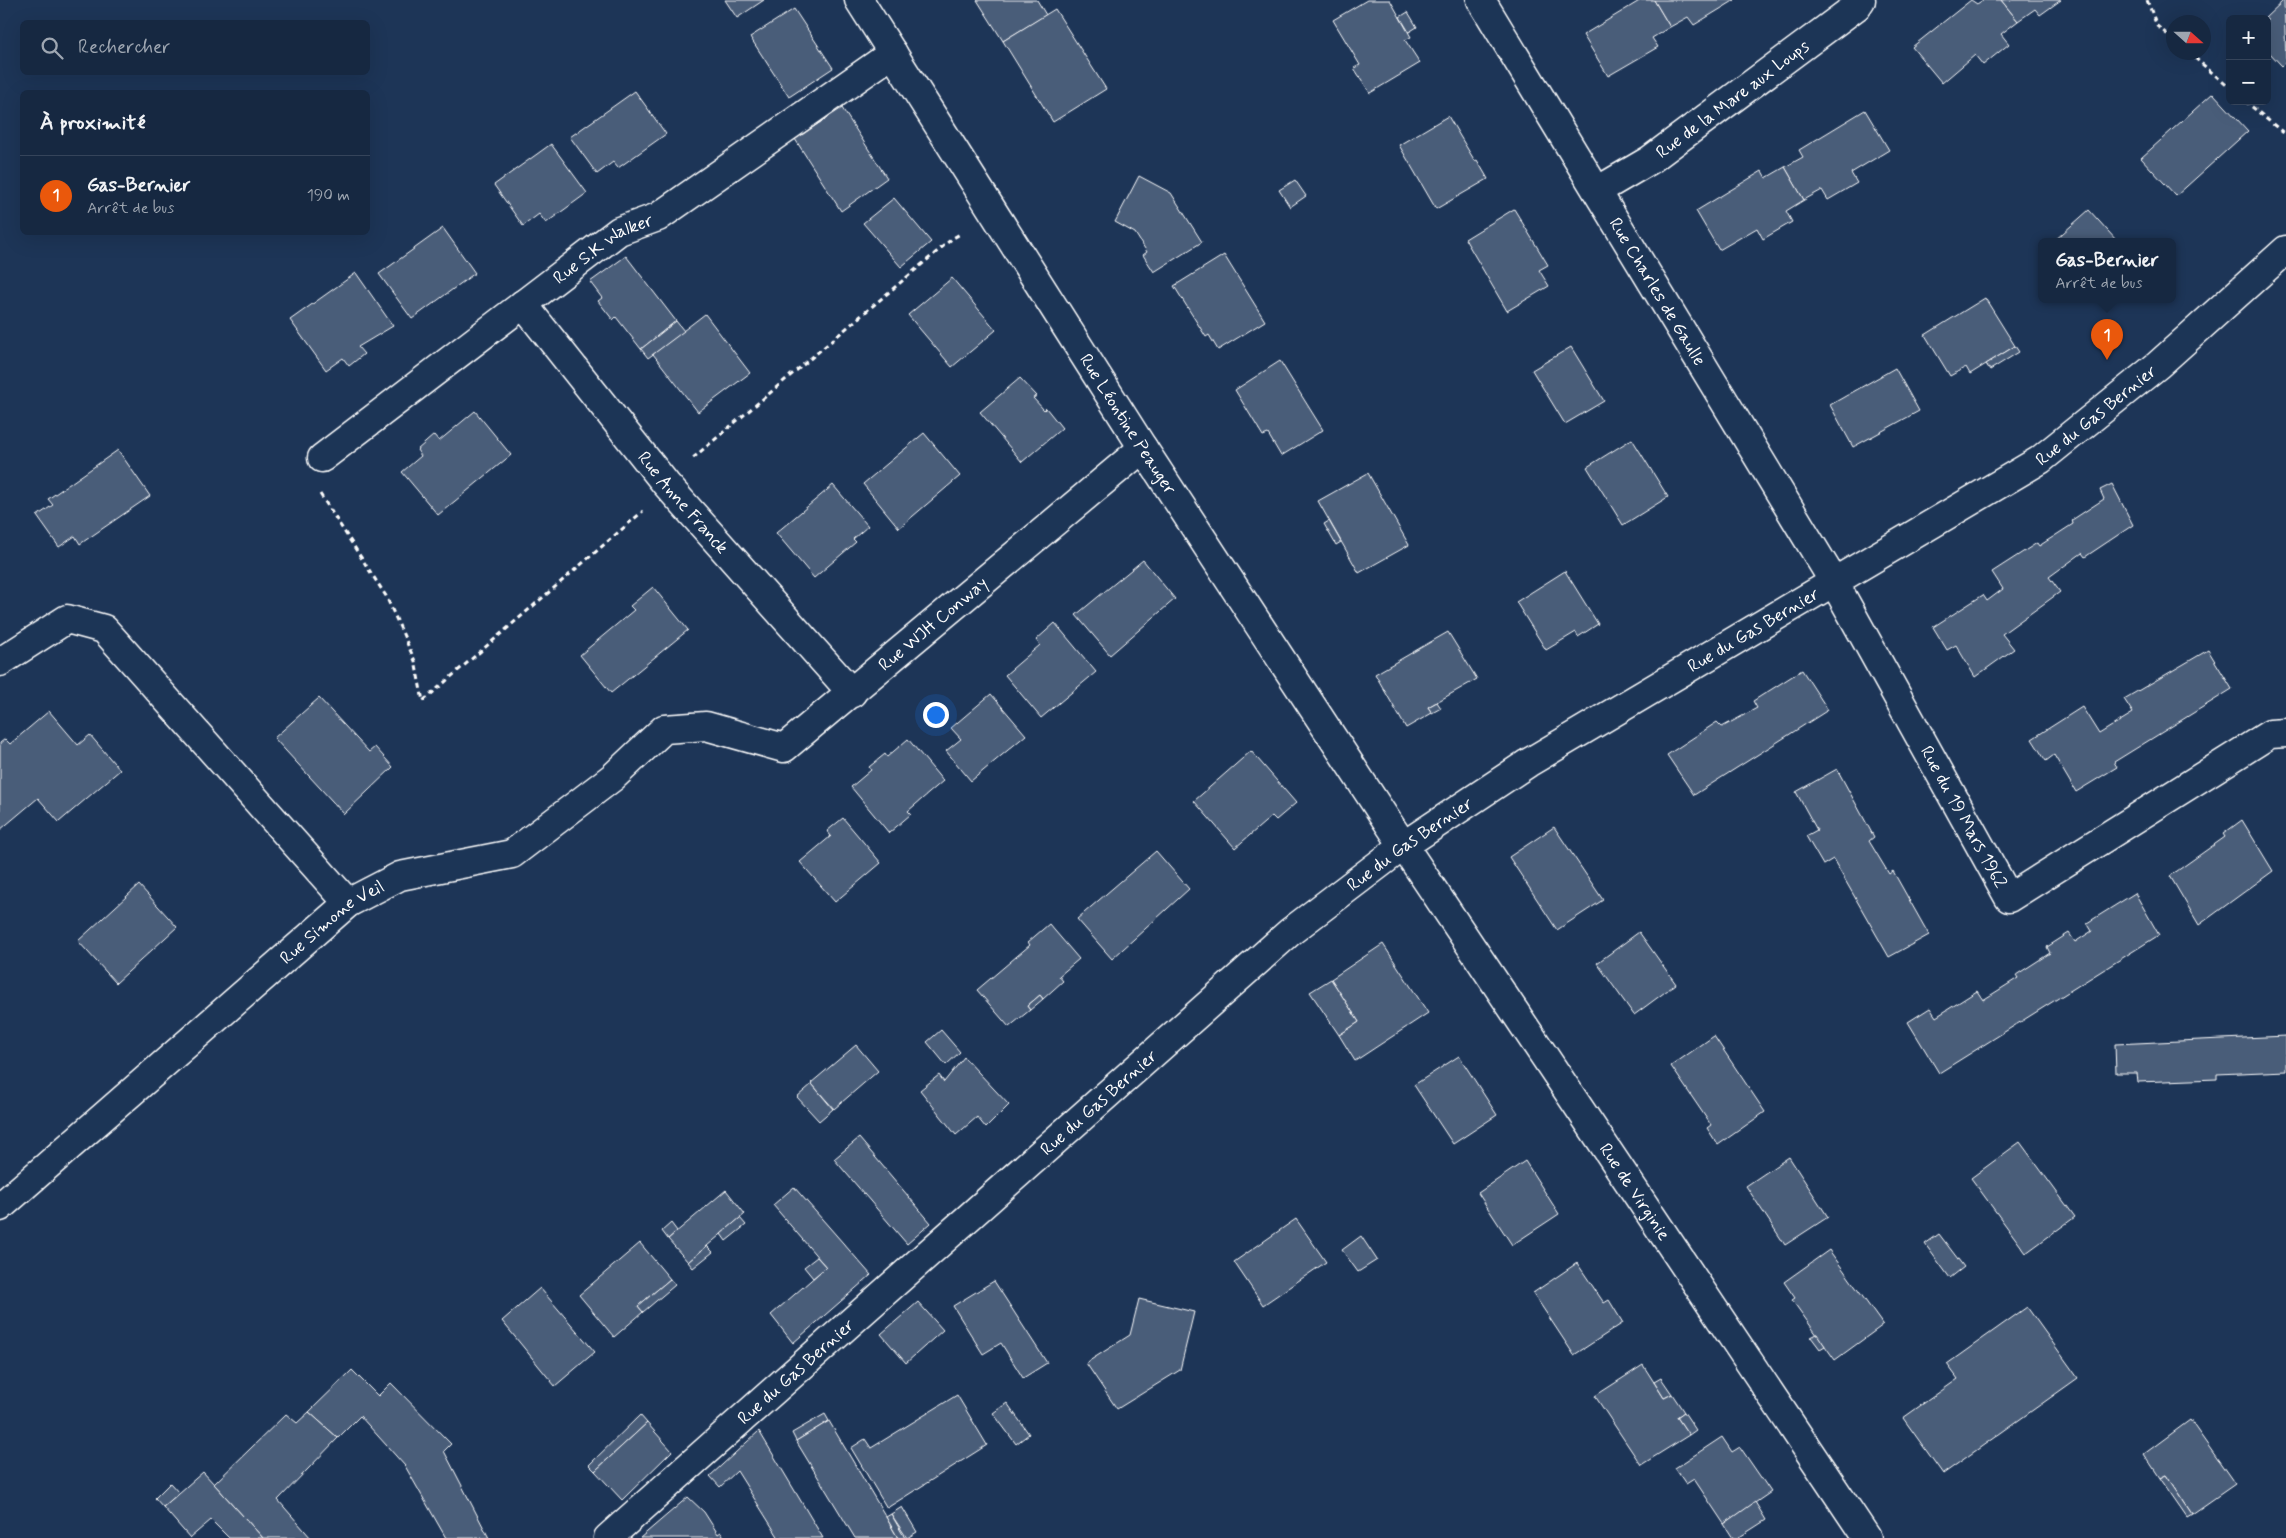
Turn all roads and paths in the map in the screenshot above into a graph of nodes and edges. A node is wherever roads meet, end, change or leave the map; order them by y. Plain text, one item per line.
1 (859, 0) edge
2 (1481, 0) edge
3 (1861, 0) edge
4 (2147, 0) edge
5 (2166, 33) edge
6 (893, 53) junction
7 (2197, 60) edge
8 (2226, 85) edge
9 (2251, 105) edge
10 (2286, 136) edge
11 (1597, 192) junction
12 (996, 216) junction
13 (2286, 250) edge
14 (523, 304) junction
15 (1143, 448) junction
16 (322, 458) joint
17 (666, 484) junction
18 (1834, 582) junction
19 (0, 662) edge
20 (852, 693) junction
21 (706, 726) joint
22 (2286, 733) edge
23 (1403, 846) junction
24 (348, 903) junction
25 (0, 1207) edge
26 (608, 1538) edge
27 (1867, 1538) edge

1 - 6 street, Rue Léontine Peauger
2 - 11 street, Rue Charles de Gaulle
3 - 11 street, Rue de la Mare aux Loups
4 - 5 path
6 - 12 street, Rue Léontine Peauger
6 - 14 street, Rue S.K Walker
7 - 8 path
9 - 10 path
11 - 18 street, Rue Charles de Gaulle
12 - 15 street, Rue Léontine Peauger
12 - 17 path
13 - 18 street, Rue du Gas Bernier
14 - 16 street, Rue S.K Walker
14 - 17 street, Rue Anne Franck
15 - 20 street, Rue WJH Conway
15 - 23 street, Rue Léontine Peauger
16 - 17 path
17 - 20 street, Rue Anne Franck
18 - 22 street, Rue du 19 Mars 1962
18 - 23 street, Rue du Gas Bernier
19 - 24 street
20 - 21 street, Rue WJH Conway
21 - 24 street, Rue Simone Veil
23 - 26 street, Rue du Gas Bernier
23 - 27 street, Rue de Virginie
24 - 25 street, Rue Simone Veil

